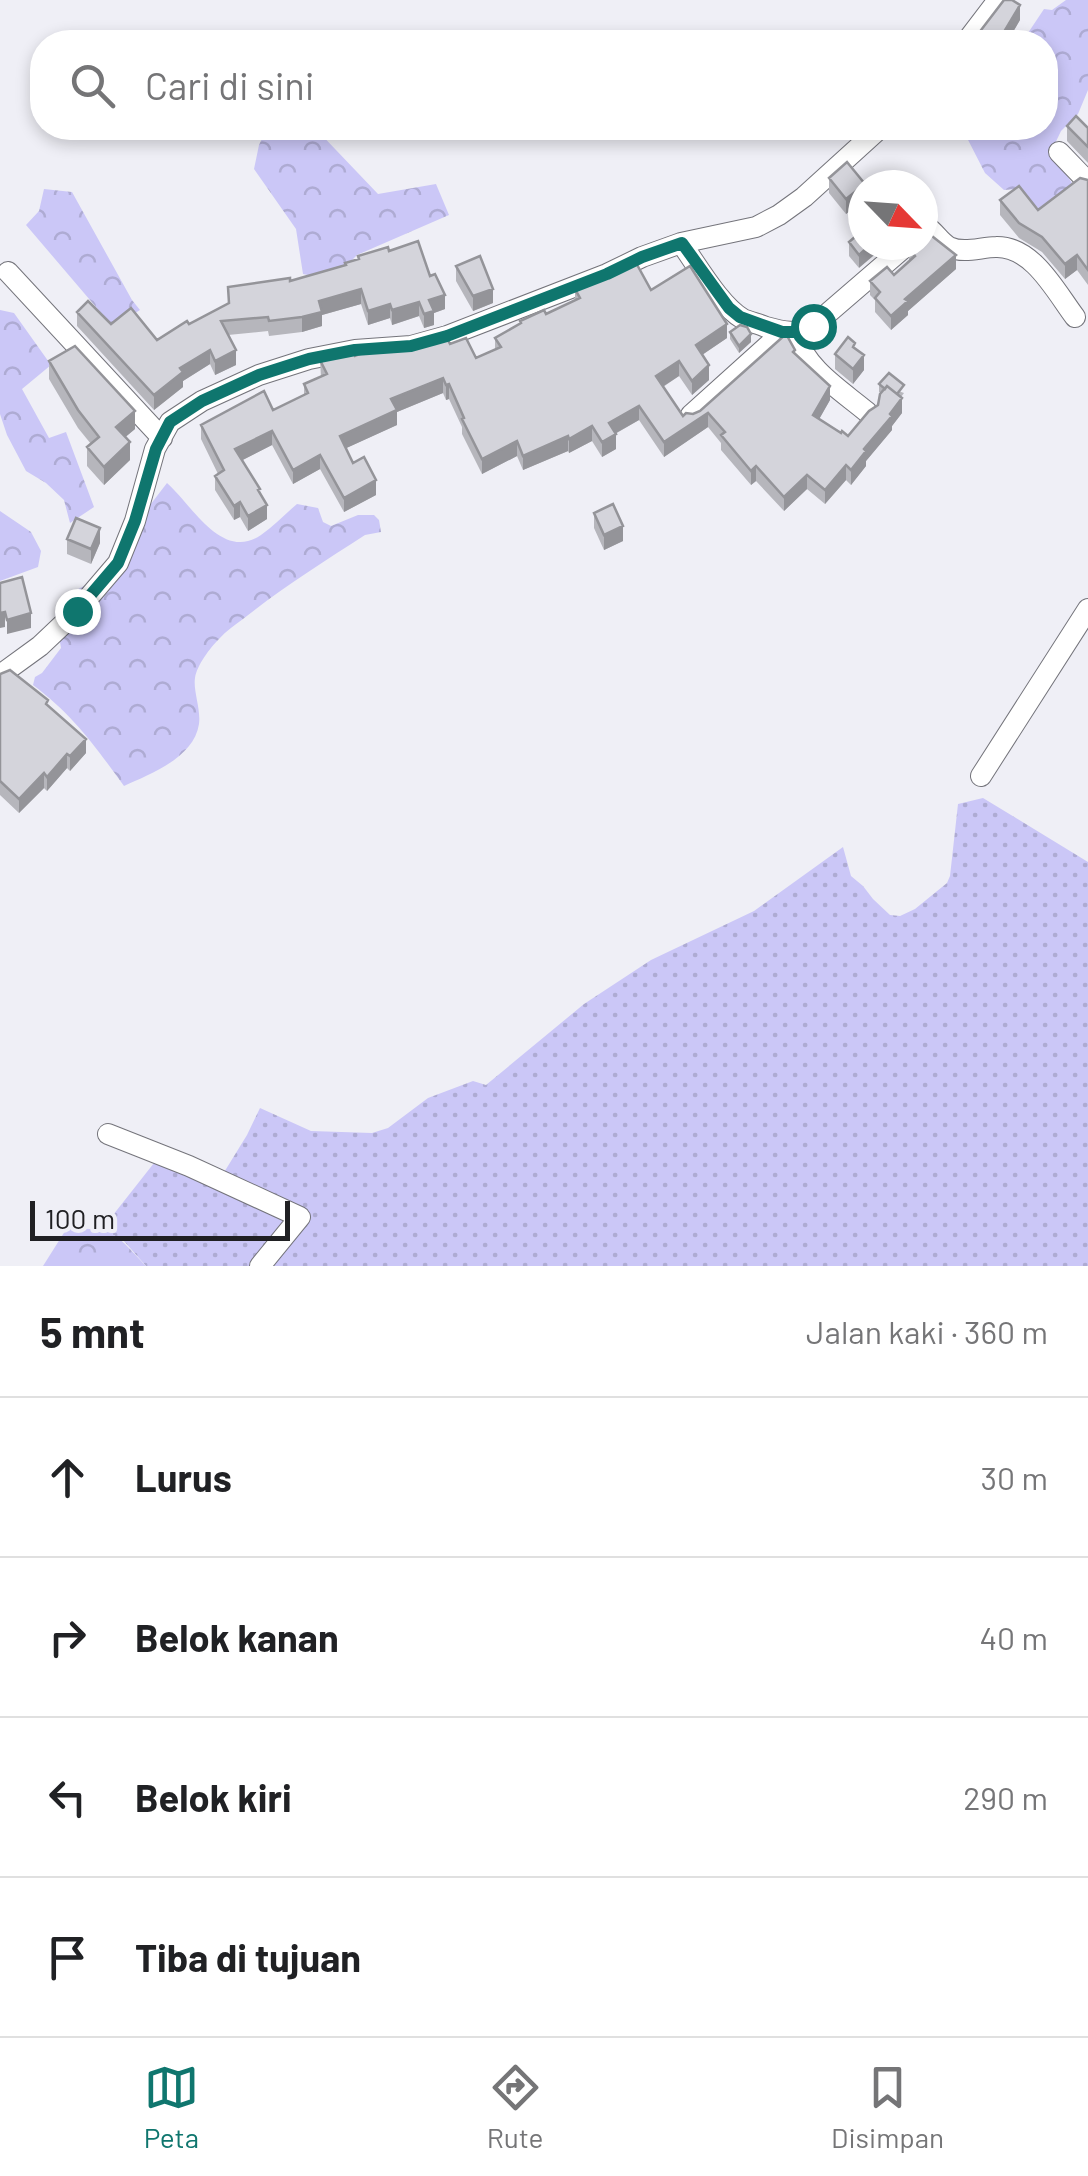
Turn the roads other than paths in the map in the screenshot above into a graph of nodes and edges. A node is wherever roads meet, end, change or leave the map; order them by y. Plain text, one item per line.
1 (998, 0) edge
2 (975, 30) edge
3 (867, 140) edge
4 (1059, 152) dead end
5 (1088, 182) edge
6 (938, 236) edge
7 (682, 243) junction
8 (890, 260) edge
9 (8, 272) dead end
10 (1075, 317) dead end
11 (788, 332) junction
12 (867, 412) edge
13 (691, 415) edge
14 (162, 438) junction
15 (1088, 610) edge
16 (0, 675) edge
17 (981, 776) dead end
18 (108, 1134) dead end
19 (260, 1266) edge

1 - 2 street
3 - 7 street
4 - 5 street
6 - 10 street
7 - 11 street
7 - 14 street
8 - 11 street
9 - 14 street
11 - 12 street
11 - 13 street
14 - 16 street
15 - 17 street
18 - 19 street

